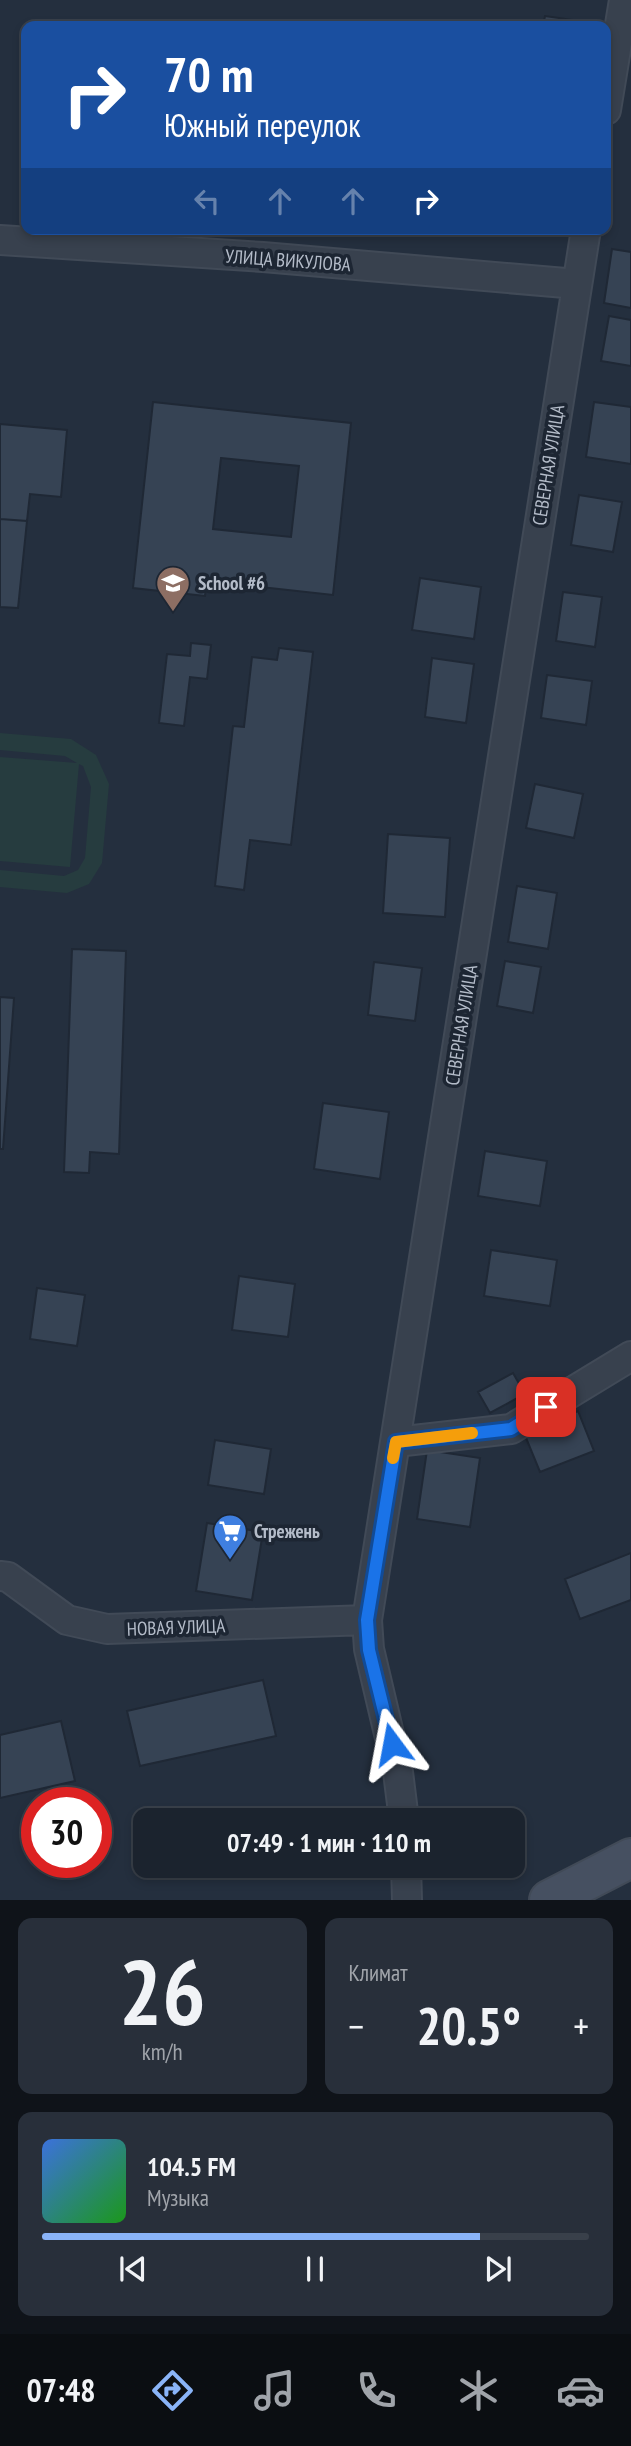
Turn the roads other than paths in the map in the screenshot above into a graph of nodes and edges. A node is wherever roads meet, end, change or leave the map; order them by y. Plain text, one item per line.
1 (624, 0) edge
2 (611, 79) edge
3 (585, 235) edge
4 (0, 240) edge
5 (577, 284) junction
6 (631, 1356) edge
7 (396, 1442) junction
8 (0, 1576) edge
9 (367, 1620) junction
10 (402, 1808) edge
11 (631, 1858) edge
12 (406, 1878) edge
13 (407, 1900) edge
14 (549, 1900) edge

1 - 2 street
3 - 5 street, СЕВЕРНАЯ УЛИЦА
4 - 5 street, УЛИЦА ВИКУЛОВА
5 - 7 street, СЕВЕРНАЯ УЛИЦА
6 - 7 street
7 - 9 street, СЕВЕРНАЯ УЛИЦА
8 - 9 street, НОВАЯ УЛИЦА
9 - 10 street, СЕВЕРНАЯ УЛИЦА
11 - 14 main road
12 - 13 street

